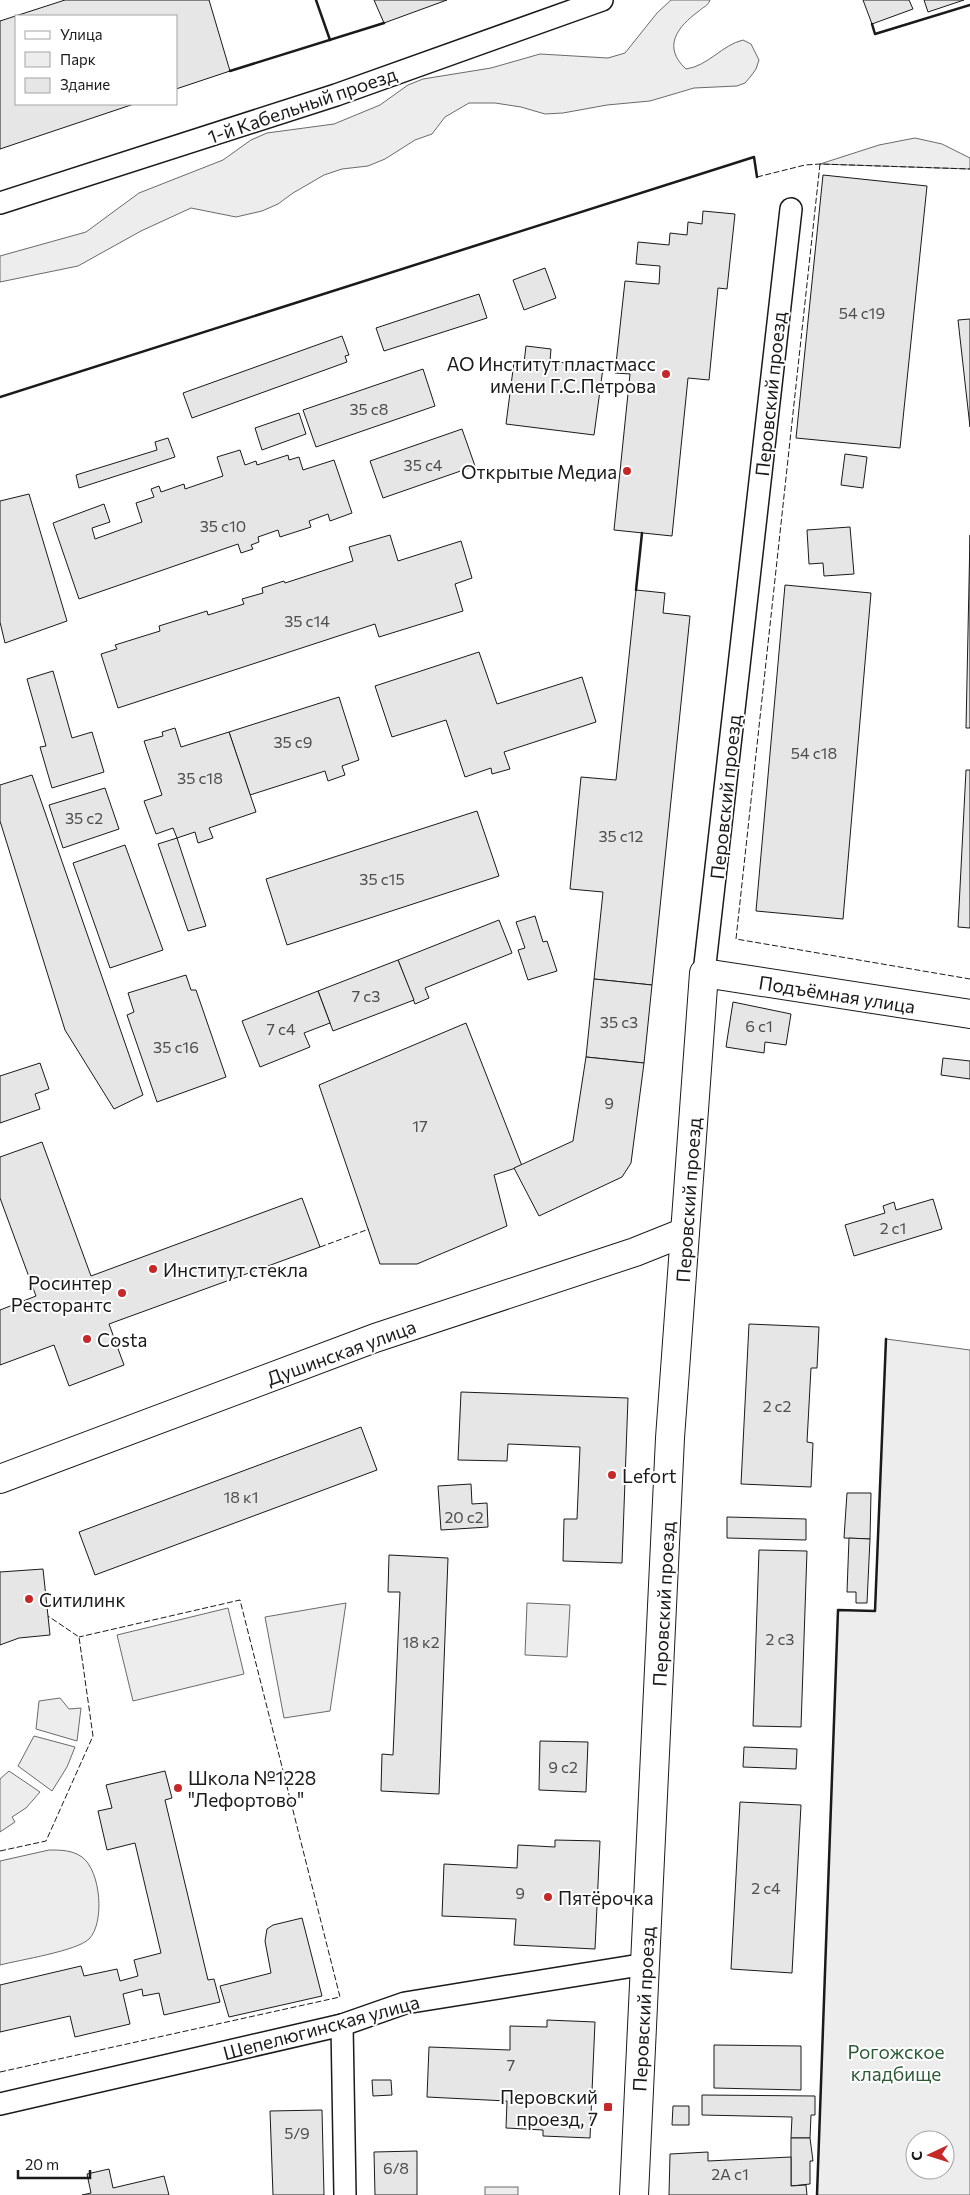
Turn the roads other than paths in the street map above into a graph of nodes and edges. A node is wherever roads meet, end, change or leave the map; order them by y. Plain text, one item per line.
1 (602, 0) edge
2 (0, 203) edge
3 (792, 209) dead end
4 (704, 973) junction
5 (970, 1014) edge
6 (685, 1232) junction
7 (0, 1479) edge
8 (646, 1964) junction
9 (342, 2025) junction
10 (0, 2104) edge
11 (344, 2195) edge
12 (634, 2195) edge

1 - 2 street, 1-й Кабельный проезд
3 - 4 street, Перовский проезд
4 - 5 street, Подъёмная улица
4 - 6 street, Перовский проезд
6 - 7 street, Душинская улица
6 - 8 street, Перовский проезд
8 - 9 street, Шепелюгинская улица
8 - 12 street, Перовский проезд
9 - 10 street, Шепелюгинская улица
9 - 11 street

